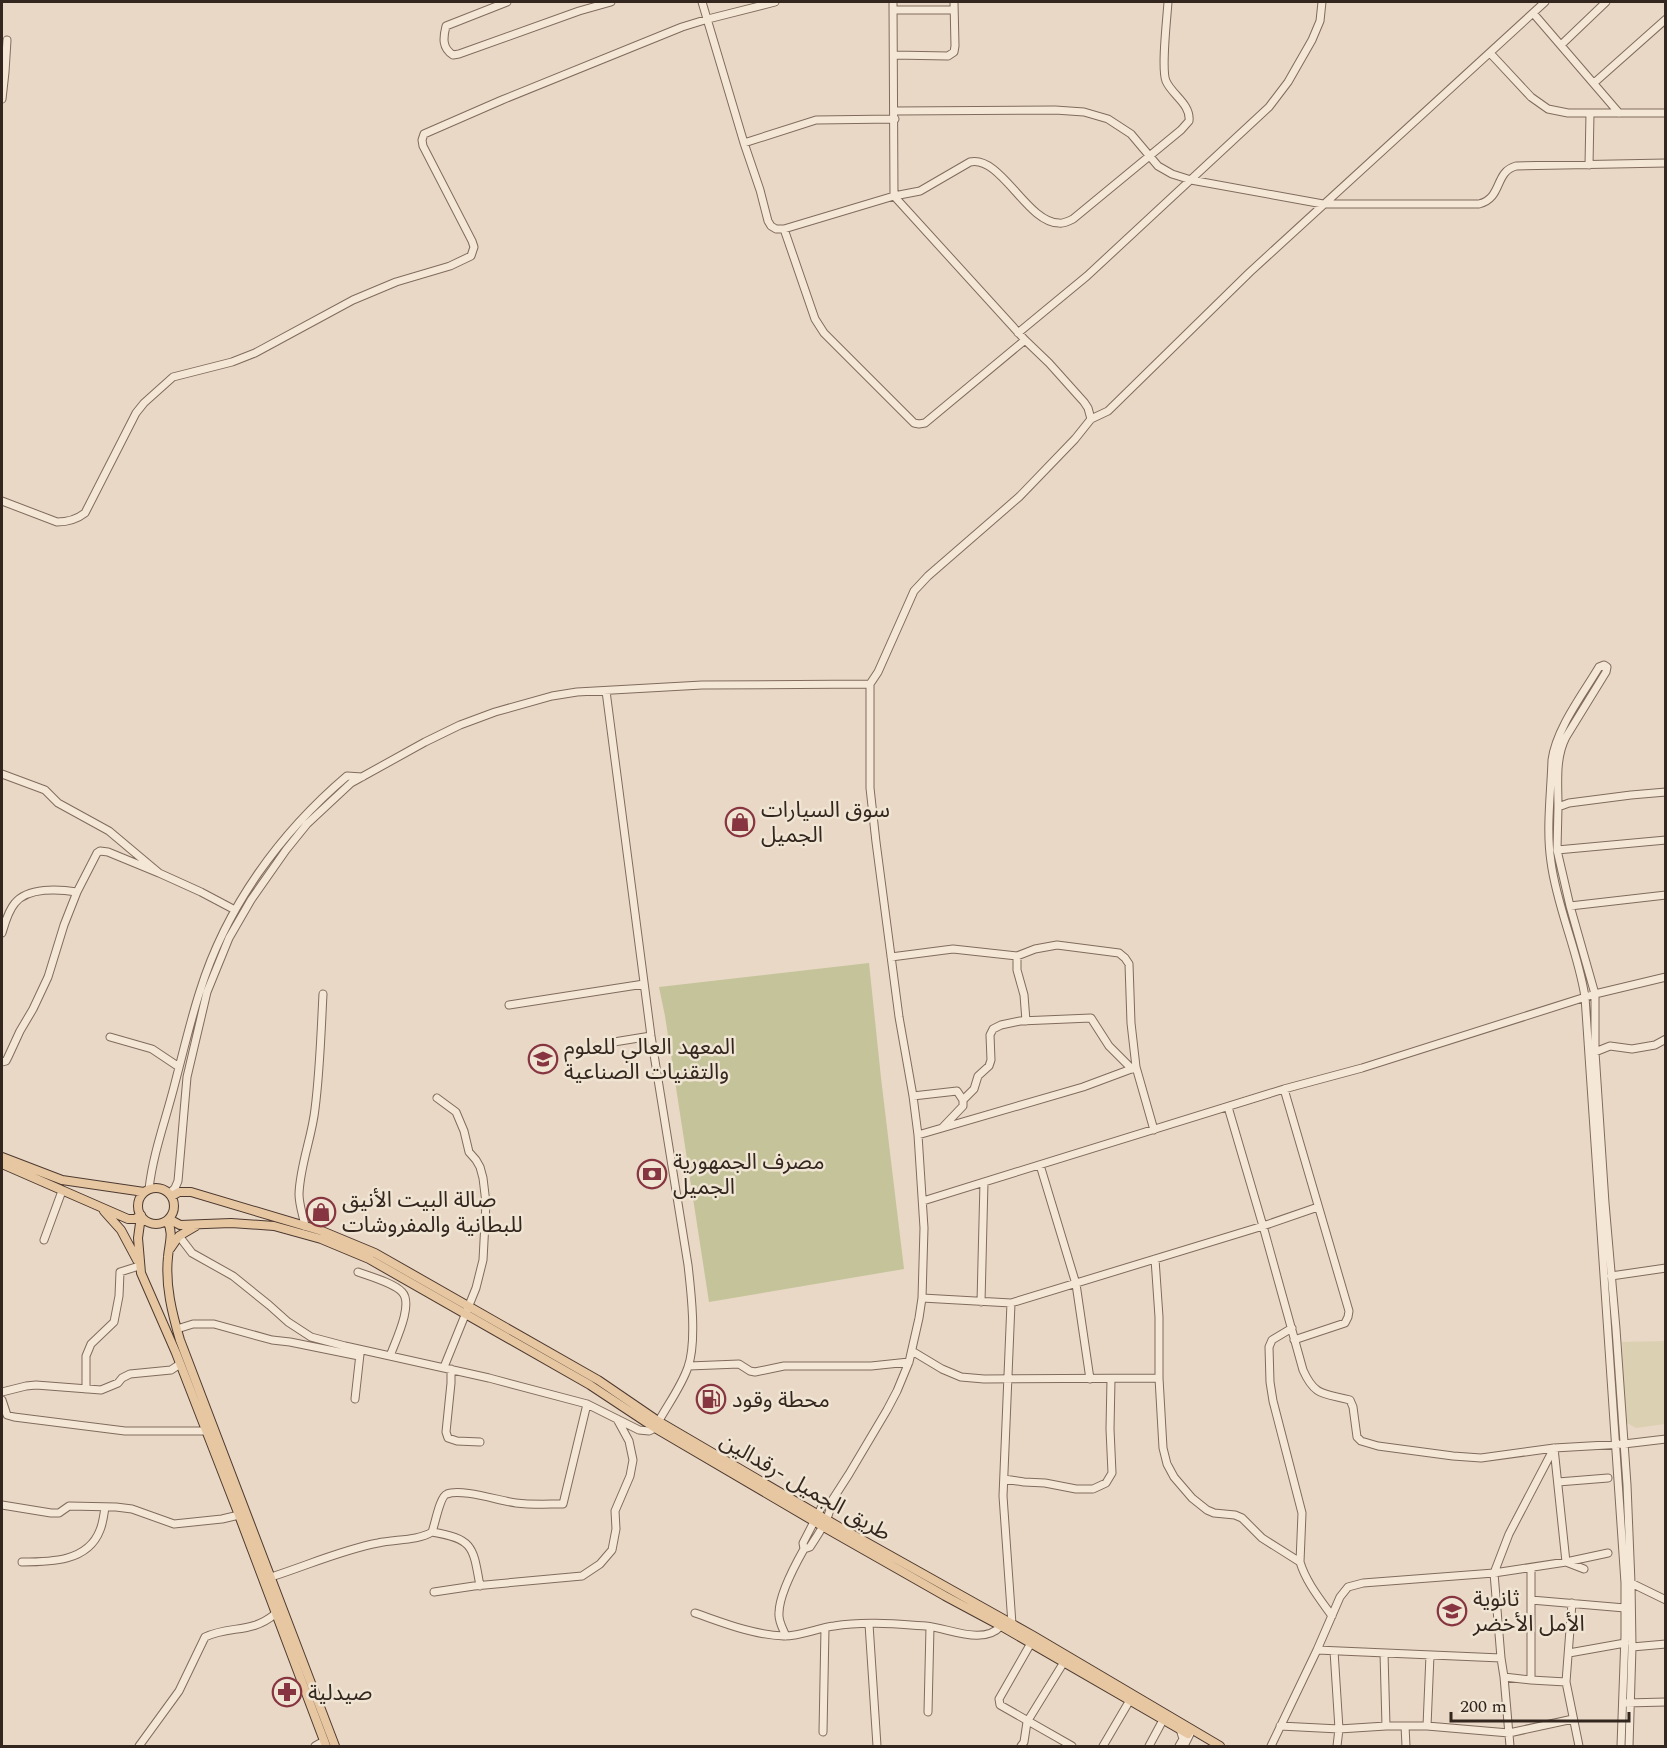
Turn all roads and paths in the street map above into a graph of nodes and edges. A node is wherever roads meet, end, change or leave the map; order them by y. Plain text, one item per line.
1 (507, 2) edge
2 (610, 2) edge
3 (702, 2) edge
4 (775, 2) edge
5 (954, 2) edge
6 (1168, 2) edge
7 (1322, 2) edge
8 (1545, 2) edge
9 (1606, 2) edge
10 (893, 6) edge
11 (954, 10) junction
12 (1533, 12) junction
13 (708, 19) junction
14 (1665, 19) edge
15 (7, 40) dead end
16 (1561, 45) junction
17 (1490, 53) junction
18 (894, 55) junction
19 (1594, 83) junction
20 (2, 99) edge
21 (895, 111) junction
22 (1590, 113) junction
23 (1619, 113) junction
24 (1665, 113) edge
25 (895, 119) junction
26 (744, 143) junction
27 (1149, 155) junction
28 (1665, 163) edge
29 (1589, 165) junction
30 (1191, 180) junction
31 (894, 196) junction
32 (1323, 204) junction
33 (784, 229) junction
34 (1018, 333) junction
35 (1025, 340) junction
36 (1091, 419) junction
37 (2, 501) edge
38 (870, 684) junction
39 (606, 691) junction
40 (2, 774) edge
41 (363, 777) junction
42 (1665, 792) edge
43 (1558, 807) junction
44 (1665, 840) edge
45 (1557, 850) junction
46 (159, 873) junction
47 (77, 892) junction
48 (1665, 895) edge
49 (1570, 906) junction
50 (236, 910) junction
51 (2, 933) edge
52 (1017, 956) junction
53 (891, 957) junction
54 (1665, 977) edge
55 (644, 984) junction
56 (204, 991) junction
57 (323, 994) dead end
58 (1595, 994) junction
59 (1585, 997) junction
60 (509, 1005) dead end
61 (1026, 1021) junction
62 (651, 1036) junction
63 (110, 1037) dead end
64 (1665, 1039) edge
65 (614, 1042) dead end
66 (1595, 1052) junction
67 (2, 1062) edge
68 (179, 1067) junction
69 (1134, 1068) junction
70 (1284, 1089) junction
71 (913, 1096) junction
72 (437, 1098) dead end
73 (963, 1100) junction
74 (1228, 1107) junction
75 (943, 1128) junction
76 (1154, 1130) junction
77 (918, 1135) junction
78 (2, 1157) edge
79 (2, 1164) edge
80 (1040, 1165) junction
81 (984, 1182) junction
82 (62, 1191) junction
83 (147, 1191) junction
84 (171, 1195) junction
85 (923, 1201) junction
86 (1318, 1207) junction
87 (102, 1208) junction
88 (141, 1216) junction
89 (168, 1220) junction
90 (204, 1224) junction
91 (304, 1226) junction
92 (1263, 1226) junction
93 (179, 1236) junction
94 (44, 1240) dead end
95 (168, 1255) junction
96 (1155, 1259) junction
97 (140, 1269) junction
98 (1665, 1269) edge
99 (358, 1272) dead end
100 (1611, 1276) junction
101 (1076, 1284) junction
102 (922, 1298) junction
103 (981, 1302) junction
104 (1011, 1303) junction
105 (467, 1310) junction
106 (1292, 1328) junction
107 (177, 1329) junction
108 (1294, 1340) junction
109 (180, 1351) junction
110 (912, 1351) junction
111 (360, 1353) junction
112 (390, 1356) junction
113 (909, 1362) junction
114 (180, 1364) junction
115 (689, 1366) junction
116 (448, 1368) junction
117 (1158, 1378) junction
118 (1009, 1379) junction
119 (1090, 1379) junction
120 (1111, 1379) junction
121 (86, 1389) junction
122 (2, 1392) edge
123 (355, 1399) dead end
124 (2, 1400) edge
125 (587, 1404) junction
126 (617, 1419) junction
127 (657, 1425) junction
128 (206, 1431) junction
129 (1665, 1439) edge
130 (480, 1442) dead end
131 (1620, 1444) junction
132 (1554, 1448) junction
133 (1608, 1478) dead end
134 (1004, 1479) junction
135 (1558, 1482) junction
136 (2, 1505) edge
137 (105, 1507) junction
138 (239, 1515) junction
139 (820, 1520) junction
140 (432, 1532) junction
141 (1608, 1553) dead end
142 (22, 1562) dead end
143 (1300, 1562) junction
144 (1566, 1562) junction
145 (1531, 1568) junction
146 (1584, 1569) dead end
147 (1494, 1572) junction
148 (271, 1577) junction
149 (1631, 1584) junction
150 (480, 1586) junction
151 (434, 1592) dead end
152 (1531, 1600) junction
153 (1665, 1600) edge
154 (1572, 1603) junction
155 (1625, 1608) junction
156 (695, 1613) dead end
157 (276, 1614) junction
158 (1332, 1616) junction
159 (869, 1624) junction
160 (1012, 1624) junction
161 (1001, 1626) junction
162 (930, 1627) junction
163 (825, 1628) junction
164 (786, 1636) junction
165 (1031, 1643) junction
166 (1665, 1644) edge
167 (1628, 1645) junction
168 (1317, 1650) junction
169 (1334, 1651) junction
170 (1384, 1653) junction
171 (1569, 1653) junction
172 (1430, 1655) junction
173 (1501, 1658) junction
174 (1064, 1662) junction
175 (1504, 1677) junction
176 (1531, 1680) junction
177 (1566, 1682) junction
178 (1130, 1700) junction
179 (1665, 1701) edge
180 (1625, 1702) junction
181 (928, 1713) dead end
182 (1573, 1719) junction
183 (1163, 1720) junction
184 (1027, 1722) junction
185 (1280, 1726) junction
186 (1386, 1726) junction
187 (1405, 1726) junction
188 (1427, 1726) junction
189 (1339, 1729) junction
190 (1180, 1730) junction
191 (823, 1732) dead end
192 (1191, 1732) junction
193 (1509, 1733) junction
194 (325, 1744) edge
195 (139, 1746) edge
196 (315, 1746) edge
197 (335, 1746) edge
198 (877, 1746) edge
199 (1021, 1746) edge
200 (1072, 1746) edge
201 (1102, 1746) edge
202 (1149, 1746) edge
203 (1179, 1746) edge
204 (1184, 1746) edge
205 (1209, 1746) edge
206 (1220, 1746) edge
207 (1271, 1746) edge
208 (1337, 1746) edge
209 (1406, 1746) edge
210 (1510, 1746) edge
211 (1578, 1746) edge
212 (1621, 1746) edge
213 (1629, 1746) edge

1 - 2 street
3 - 13 street
4 - 13 street
5 - 11 street
6 - 27 street
7 - 30 street
8 - 12 street
9 - 16 street
10 - 11 street
10 - 18 street
11 - 18 street
12 - 16 street
12 - 17 street
13 - 26 street
13 - 37 street
14 - 19 street
15 - 20 street
16 - 19 street
17 - 22 street
17 - 32 street
18 - 21 street
19 - 23 street
21 - 25 street
21 - 27 street
22 - 23 street
22 - 29 street
23 - 24 street
25 - 26 street
25 - 31 street
26 - 33 street
27 - 30 street
27 - 31 street
28 - 29 street
29 - 32 street
30 - 32 street
30 - 34 street
31 - 33 street
31 - 34 street
32 - 36 street
33 - 35 street
34 - 35 street
35 - 36 street
36 - 38 street
38 - 39 street
38 - 53 street
39 - 41 street
39 - 55 street
40 - 46 street
41 - 50 street
41 - 56 street
42 - 43 street
43 - 45 street
43 - 59 street
44 - 45 street
45 - 49 street
46 - 47 street
46 - 50 street
47 - 51 street
47 - 67 street
48 - 49 street
49 - 58 street
50 - 56 street
52 - 53 street
52 - 61 street
52 - 69 street
53 - 71 street
54 - 58 street
55 - 60 street
55 - 62 street
56 - 68 street
56 - 84 street
57 - 91 street
58 - 59 street
58 - 66 street
59 - 70 street
59 - 131 street
61 - 69 street
61 - 73 street
62 - 65 street
62 - 115 street
63 - 68 street
64 - 66 street
66 - 100 street
68 - 83 street
69 - 75 street
69 - 76 street
70 - 74 street
70 - 86 street
71 - 73 street
71 - 77 street
72 - 105 street
73 - 75 street
74 - 76 street
74 - 92 street
75 - 77 street
76 - 80 street
77 - 85 street
78 - 83 main road
79 - 82 main road
80 - 81 street
80 - 101 street
81 - 85 street
81 - 103 street
82 - 87 main road
82 - 94 street
83 - 84 main road
83 - 88 main road
84 - 89 main road
84 - 91 main road, طريق الجميل -رقدالين
85 - 102 street
86 - 92 street
86 - 108 street
87 - 88 main road
87 - 97 main road
88 - 89 main road
88 - 97 main road
89 - 90 main road, طريق الجميل -رقدالين
89 - 95 main road
90 - 93 main road
90 - 105 main road, طريق الجميل -رقدالين
91 - 105 main road, طريق الجميل -رقدالين
92 - 96 street
92 - 106 street
93 - 95 main road
93 - 111 street
95 - 107 main road
96 - 101 street
96 - 117 street
97 - 109 main road
97 - 121 street
98 - 100 street
99 - 112 street
100 - 131 street
101 - 104 street
101 - 119 street
102 - 103 street
102 - 110 street
103 - 104 street
104 - 118 street
105 - 116 street
105 - 127 main road, طريق الجميل -رقدالين
106 - 108 street
106 - 143 street
107 - 109 main road
107 - 111 street
108 - 132 street
109 - 114 main road
109 - 148 main road
110 - 113 street
110 - 118 street
111 - 112 street
111 - 123 street
112 - 116 street
113 - 115 street
113 - 139 street
114 - 121 street
114 - 128 main road
115 - 127 street
116 - 125 street
116 - 130 street
117 - 120 street
117 - 143 street
118 - 119 street
118 - 134 street
119 - 120 street
120 - 134 street
121 - 122 street
124 - 128 street
125 - 126 street
125 - 140 street
126 - 127 street
126 - 150 street
127 - 139 main road, طريق الجميل -رقدالين
128 - 138 main road
129 - 131 street
131 - 132 street
131 - 149 street
131 - 155 street
132 - 135 street
132 - 147 street
133 - 135 street
134 - 160 street
135 - 144 street
136 - 137 street
137 - 138 street
137 - 142 street
138 - 157 main road
139 - 160 main road, طريق الجميل -رقدالين
139 - 161 main road, طريق الجميل -رقدالين
139 - 164 street
140 - 148 street
140 - 150 street
141 - 144 street
143 - 158 street
144 - 145 street
144 - 146 street
145 - 147 street
145 - 152 street
147 - 158 street
147 - 173 street
148 - 197 main road
149 - 153 street
149 - 167 street
150 - 151 street
152 - 154 street
152 - 176 street
154 - 155 street
154 - 171 street
155 - 167 street
156 - 164 street
157 - 194 main road
157 - 195 street
158 - 168 street
159 - 162 street
159 - 163 street
159 - 198 street
160 - 192 main road, طريق الجميل -رقدالين
161 - 162 street
161 - 165 main road, طريق الجميل -رقدالين
162 - 181 street
163 - 164 street
163 - 191 street
165 - 174 main road, طريق الجميل -رقدالين
165 - 184 street
166 - 167 street
167 - 171 street
167 - 180 street
168 - 169 street
168 - 185 street
169 - 170 street
169 - 189 street
170 - 172 street
170 - 186 street
171 - 177 street
172 - 173 street
172 - 188 street
173 - 175 street
174 - 178 main road, طريق الجميل -رقدالين
174 - 184 street
175 - 176 street
175 - 193 street
176 - 177 street
177 - 182 street
178 - 183 main road, طريق الجميل -رقدالين
178 - 201 street
179 - 180 street
180 - 212 street
180 - 213 street
182 - 193 street
182 - 211 street
183 - 190 main road, طريق الجميل -رقدالين
183 - 202 street
184 - 199 street
184 - 200 street
185 - 189 street
185 - 207 street
186 - 187 street
186 - 189 street
187 - 188 street
187 - 209 street
188 - 193 street
189 - 208 street
190 - 192 main road, طريق الجميل -رقدالين
190 - 203 street
192 - 204 street
192 - 205 main road, طريق الجميل -رقدالين
192 - 206 main road, طريق الجميل -رقدالين
193 - 210 street
194 - 196 street

